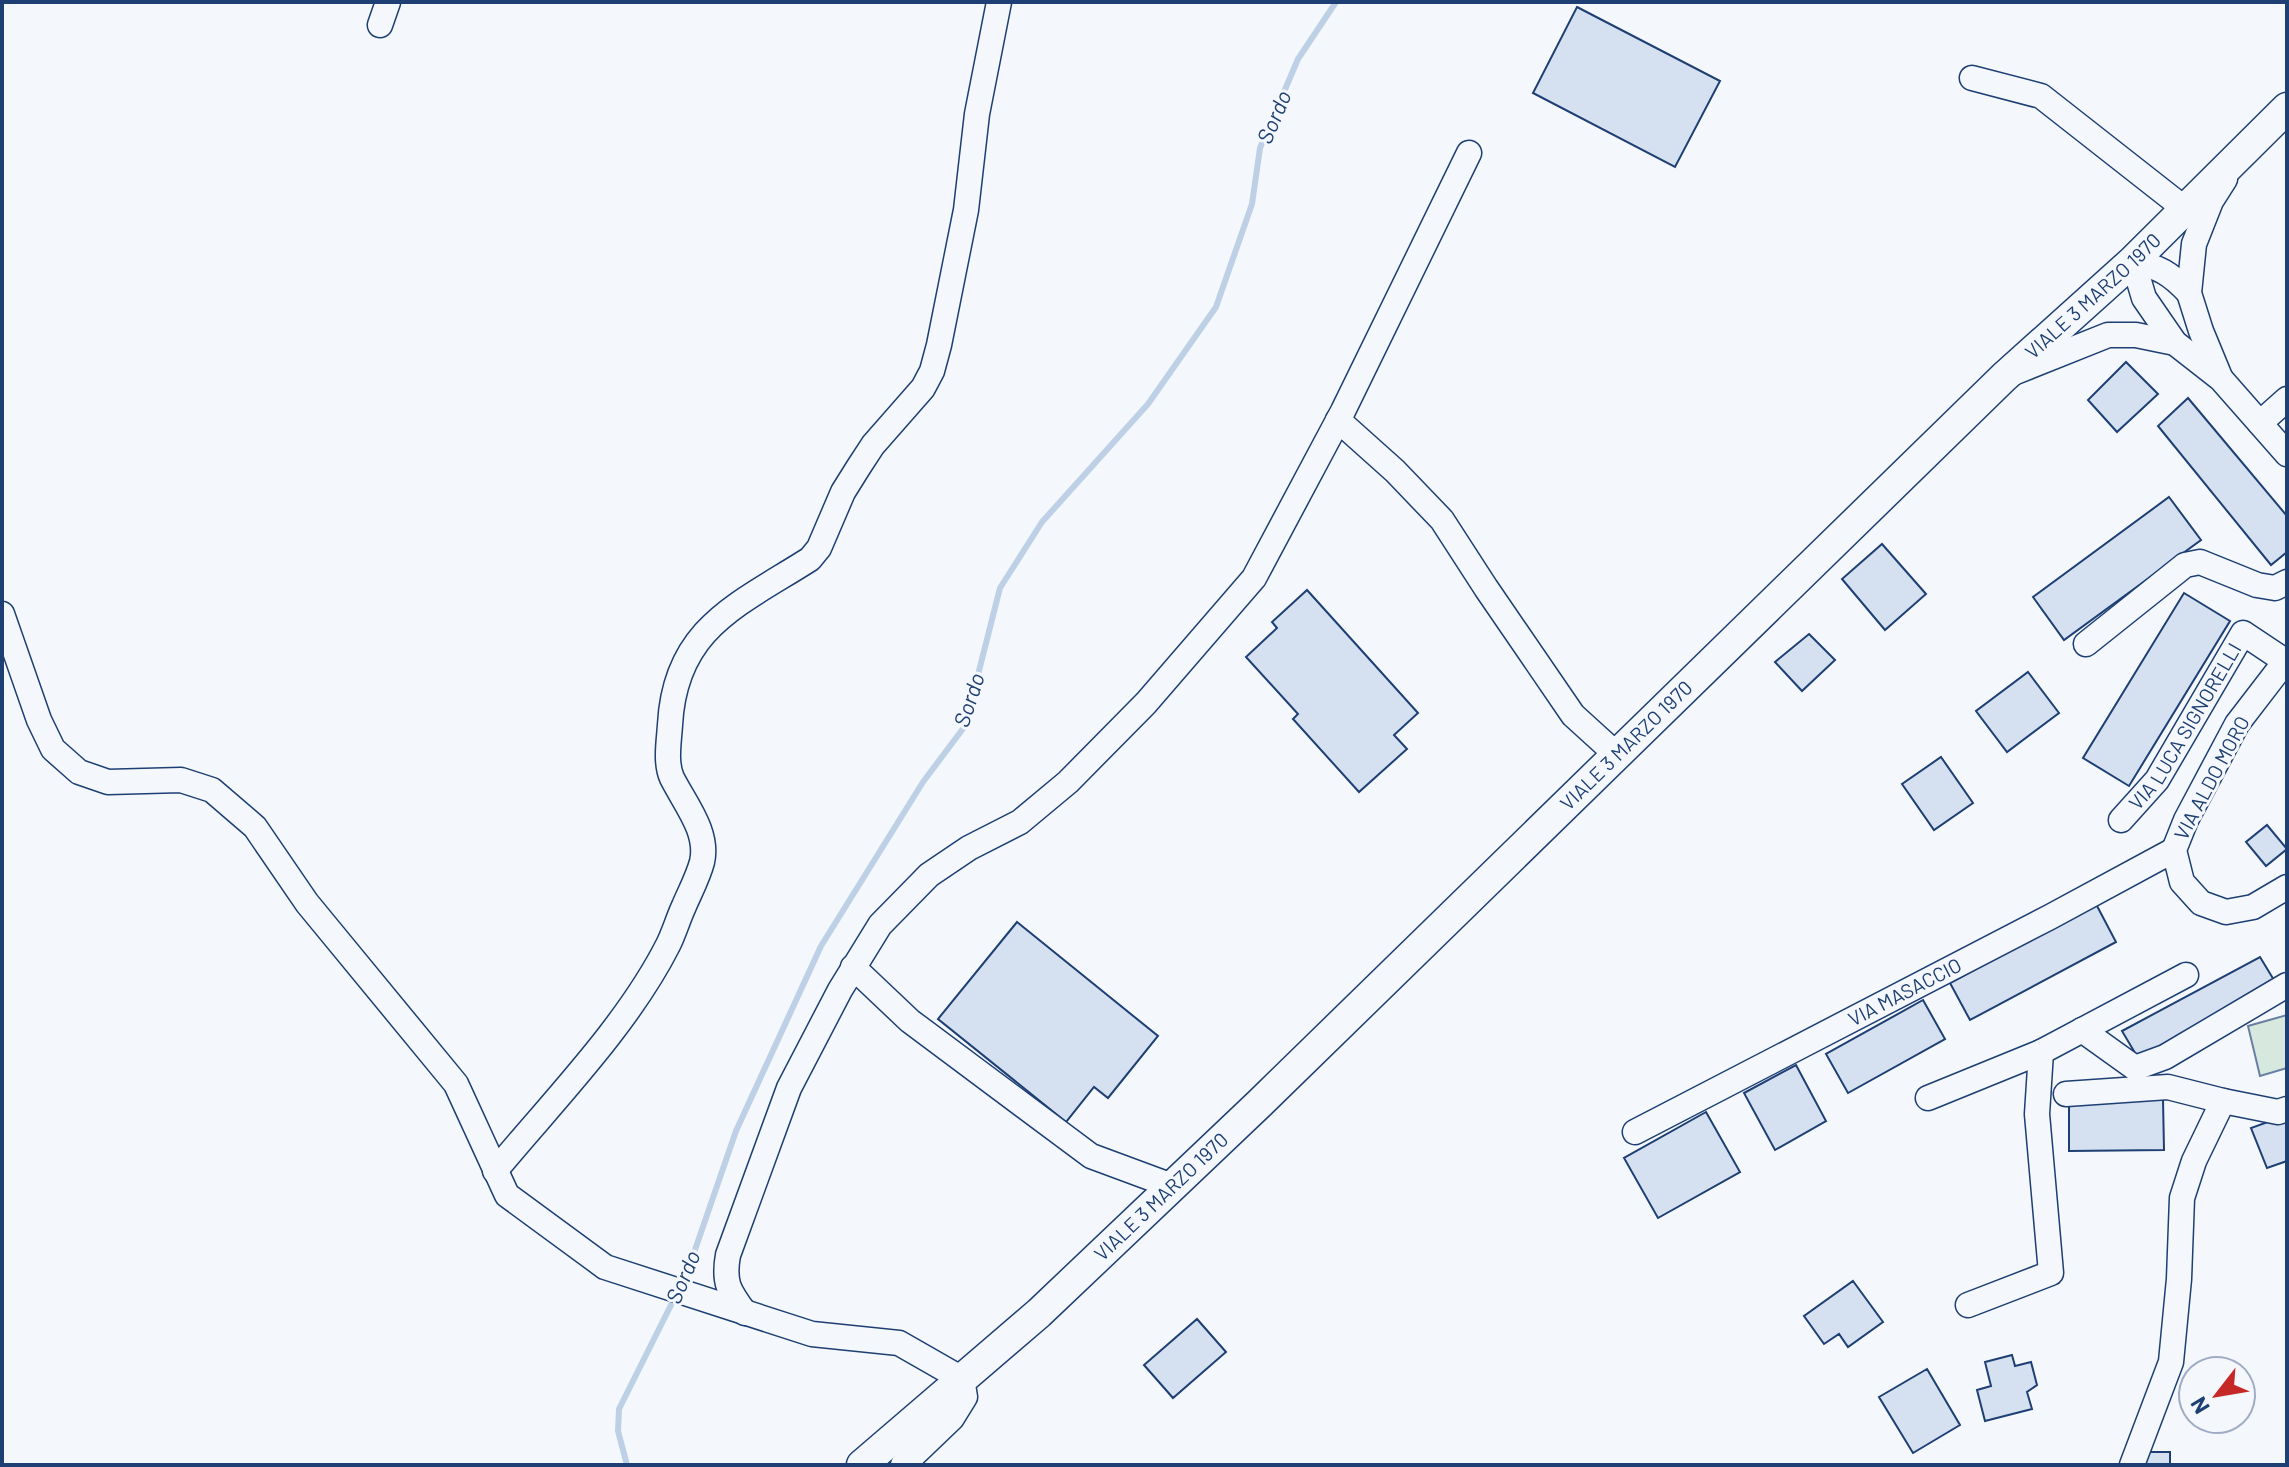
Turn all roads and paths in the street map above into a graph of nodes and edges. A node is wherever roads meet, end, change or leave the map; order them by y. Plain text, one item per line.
1 (999, 2) edge
2 (1972, 78) dead end
3 (2287, 108) edge
4 (1469, 153) dead end
5 (2239, 155) junction
6 (2185, 209) junction
7 (2133, 261) junction
8 (2189, 293) junction
9 (2175, 343) junction
10 (2004, 377) junction
11 (2221, 379) junction
12 (2287, 399) edge
13 (1338, 420) junction
14 (2260, 423) junction
15 (2287, 454) edge
16 (2287, 582) edge
17 (2, 614) edge
18 (2086, 644) dead end
19 (2286, 660) edge
20 (1617, 755) junction
21 (2121, 820) dead end
22 (2174, 850) junction
23 (2287, 887) edge
24 (853, 967) junction
25 (2186, 975) dead end
26 (2287, 985) edge
27 (2082, 1030) junction
28 (2041, 1052) junction
29 (2066, 1094) dead end
30 (1928, 1098) dead end
31 (2223, 1101) junction
32 (2287, 1109) edge
33 (1635, 1132) dead end
34 (495, 1171) junction
35 (1172, 1186) junction
36 (1968, 1305) dead end
37 (745, 1313) junction
38 (962, 1379) junction
39 (862, 1465) edge
40 (903, 1465) edge
41 (2132, 1465) edge

1 - 34 street
2 - 6 street
3 - 5 main road, VIALE 3 MARZO 1970
4 - 13 street
5 - 6 main road, VIALE 3 MARZO 1970
5 - 8 street
6 - 7 main road, VIALE 3 MARZO 1970
7 - 8 street
7 - 9 street
7 - 10 main road, VIALE 3 MARZO 1970
8 - 11 street
9 - 10 street
9 - 11 street
10 - 20 main road, VIALE 3 MARZO 1970
11 - 14 street
12 - 14 street
13 - 20 street
13 - 24 street
14 - 15 street
16 - 18 street
17 - 34 street
19 - 21 street, VIA LUCA SIGNORELLI
19 - 22 street, VIA ALDO MORO
20 - 35 main road, VIALE 3 MARZO 1970
22 - 23 street, VIA ALDO MORO
22 - 33 street, VIA MASACCIO
24 - 35 street
24 - 37 street
25 - 27 street
26 - 27 street
27 - 28 street
28 - 30 street
28 - 36 street
29 - 31 street
31 - 32 street
31 - 41 street
34 - 37 street
35 - 38 main road, VIALE 3 MARZO 1970
37 - 38 street
38 - 39 main road, VIALE 3 MARZO 1970
38 - 40 street

